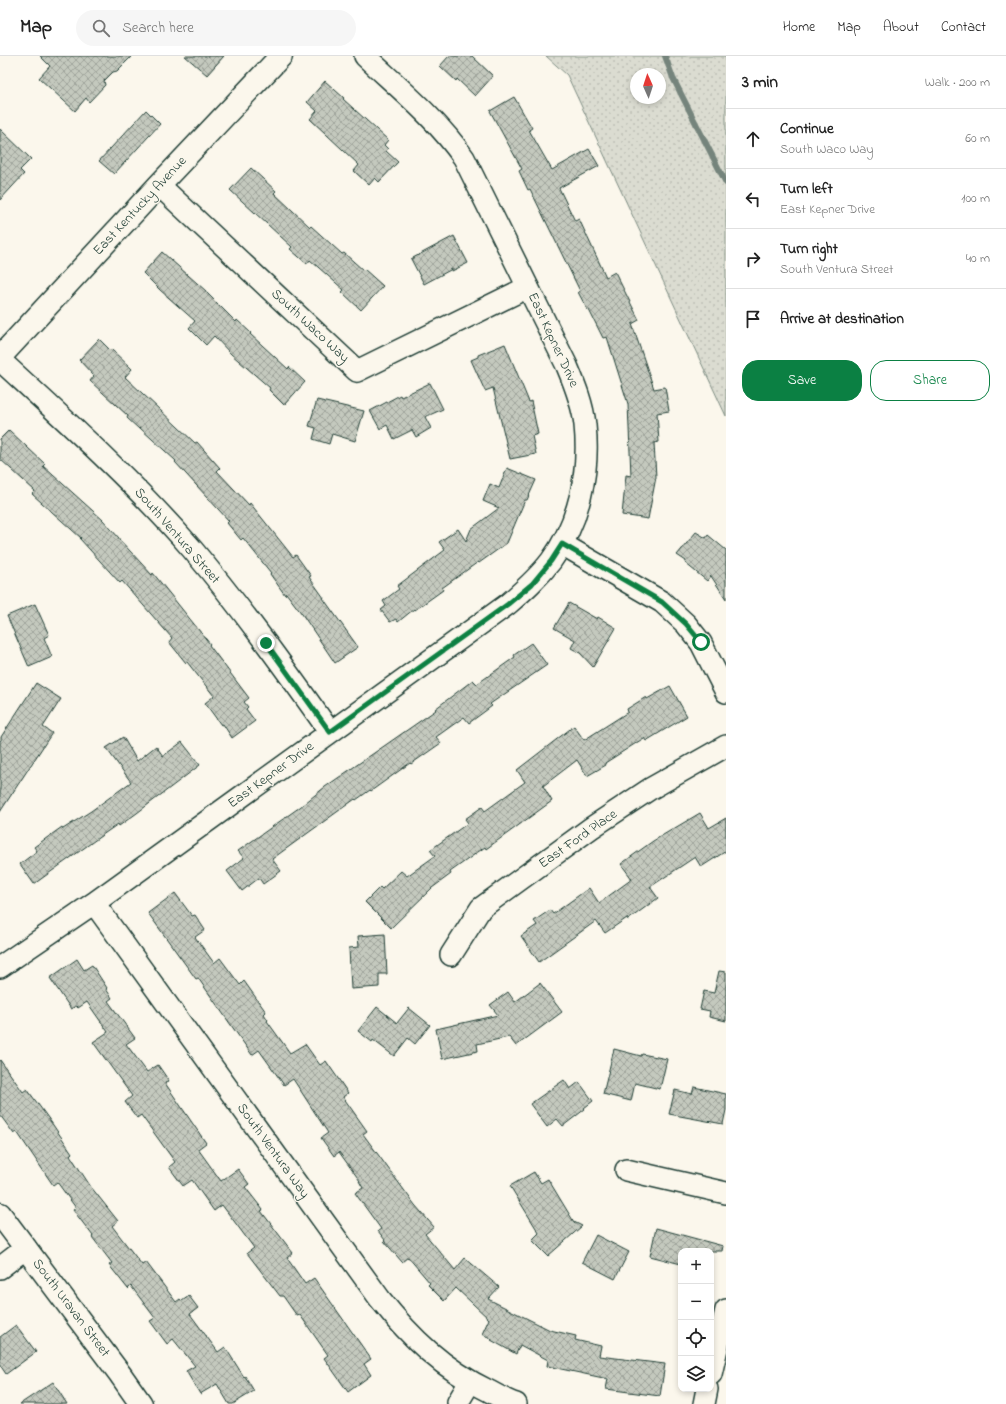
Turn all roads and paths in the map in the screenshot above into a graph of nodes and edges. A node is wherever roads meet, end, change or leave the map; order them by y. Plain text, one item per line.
1 (281, 56) edge
2 (365, 56) edge
3 (159, 185) junction
4 (528, 287) junction
5 (0, 359) edge
6 (562, 544) junction
7 (726, 692) edge
8 (330, 732) junction
9 (726, 746) edge
10 (94, 903) junction
11 (451, 955) dead end
12 (0, 967) edge
13 (626, 1170) dead end
14 (726, 1193) edge
15 (0, 1214) edge
16 (26, 1248) junction
17 (0, 1268) edge
18 (726, 1310) edge
19 (714, 1361) edge
20 (470, 1382) junction
21 (706, 1392) edge
22 (458, 1402) dead end
23 (141, 1404) edge
24 (516, 1404) edge
25 (704, 1404) edge

1 - 3 street, East Kentucky Avenue
2 - 4 street, East Kepner Drive
3 - 4 street, South Waco Way
3 - 5 street, East Kentucky Avenue
4 - 6 street, East Kepner Drive
5 - 8 street, South Ventura Street
6 - 7 street
6 - 8 street, East Kepner Drive
8 - 10 street, East Kepner Drive
9 - 11 street, East Ford Place
10 - 12 street, East Kepner Drive
10 - 20 street, South Ventura Way
13 - 14 street
15 - 16 street, South Uravan Street
16 - 17 street
16 - 23 street, South Uravan Street
18 - 19 street
20 - 22 street
20 - 24 street, South Ventura Way
21 - 25 street

